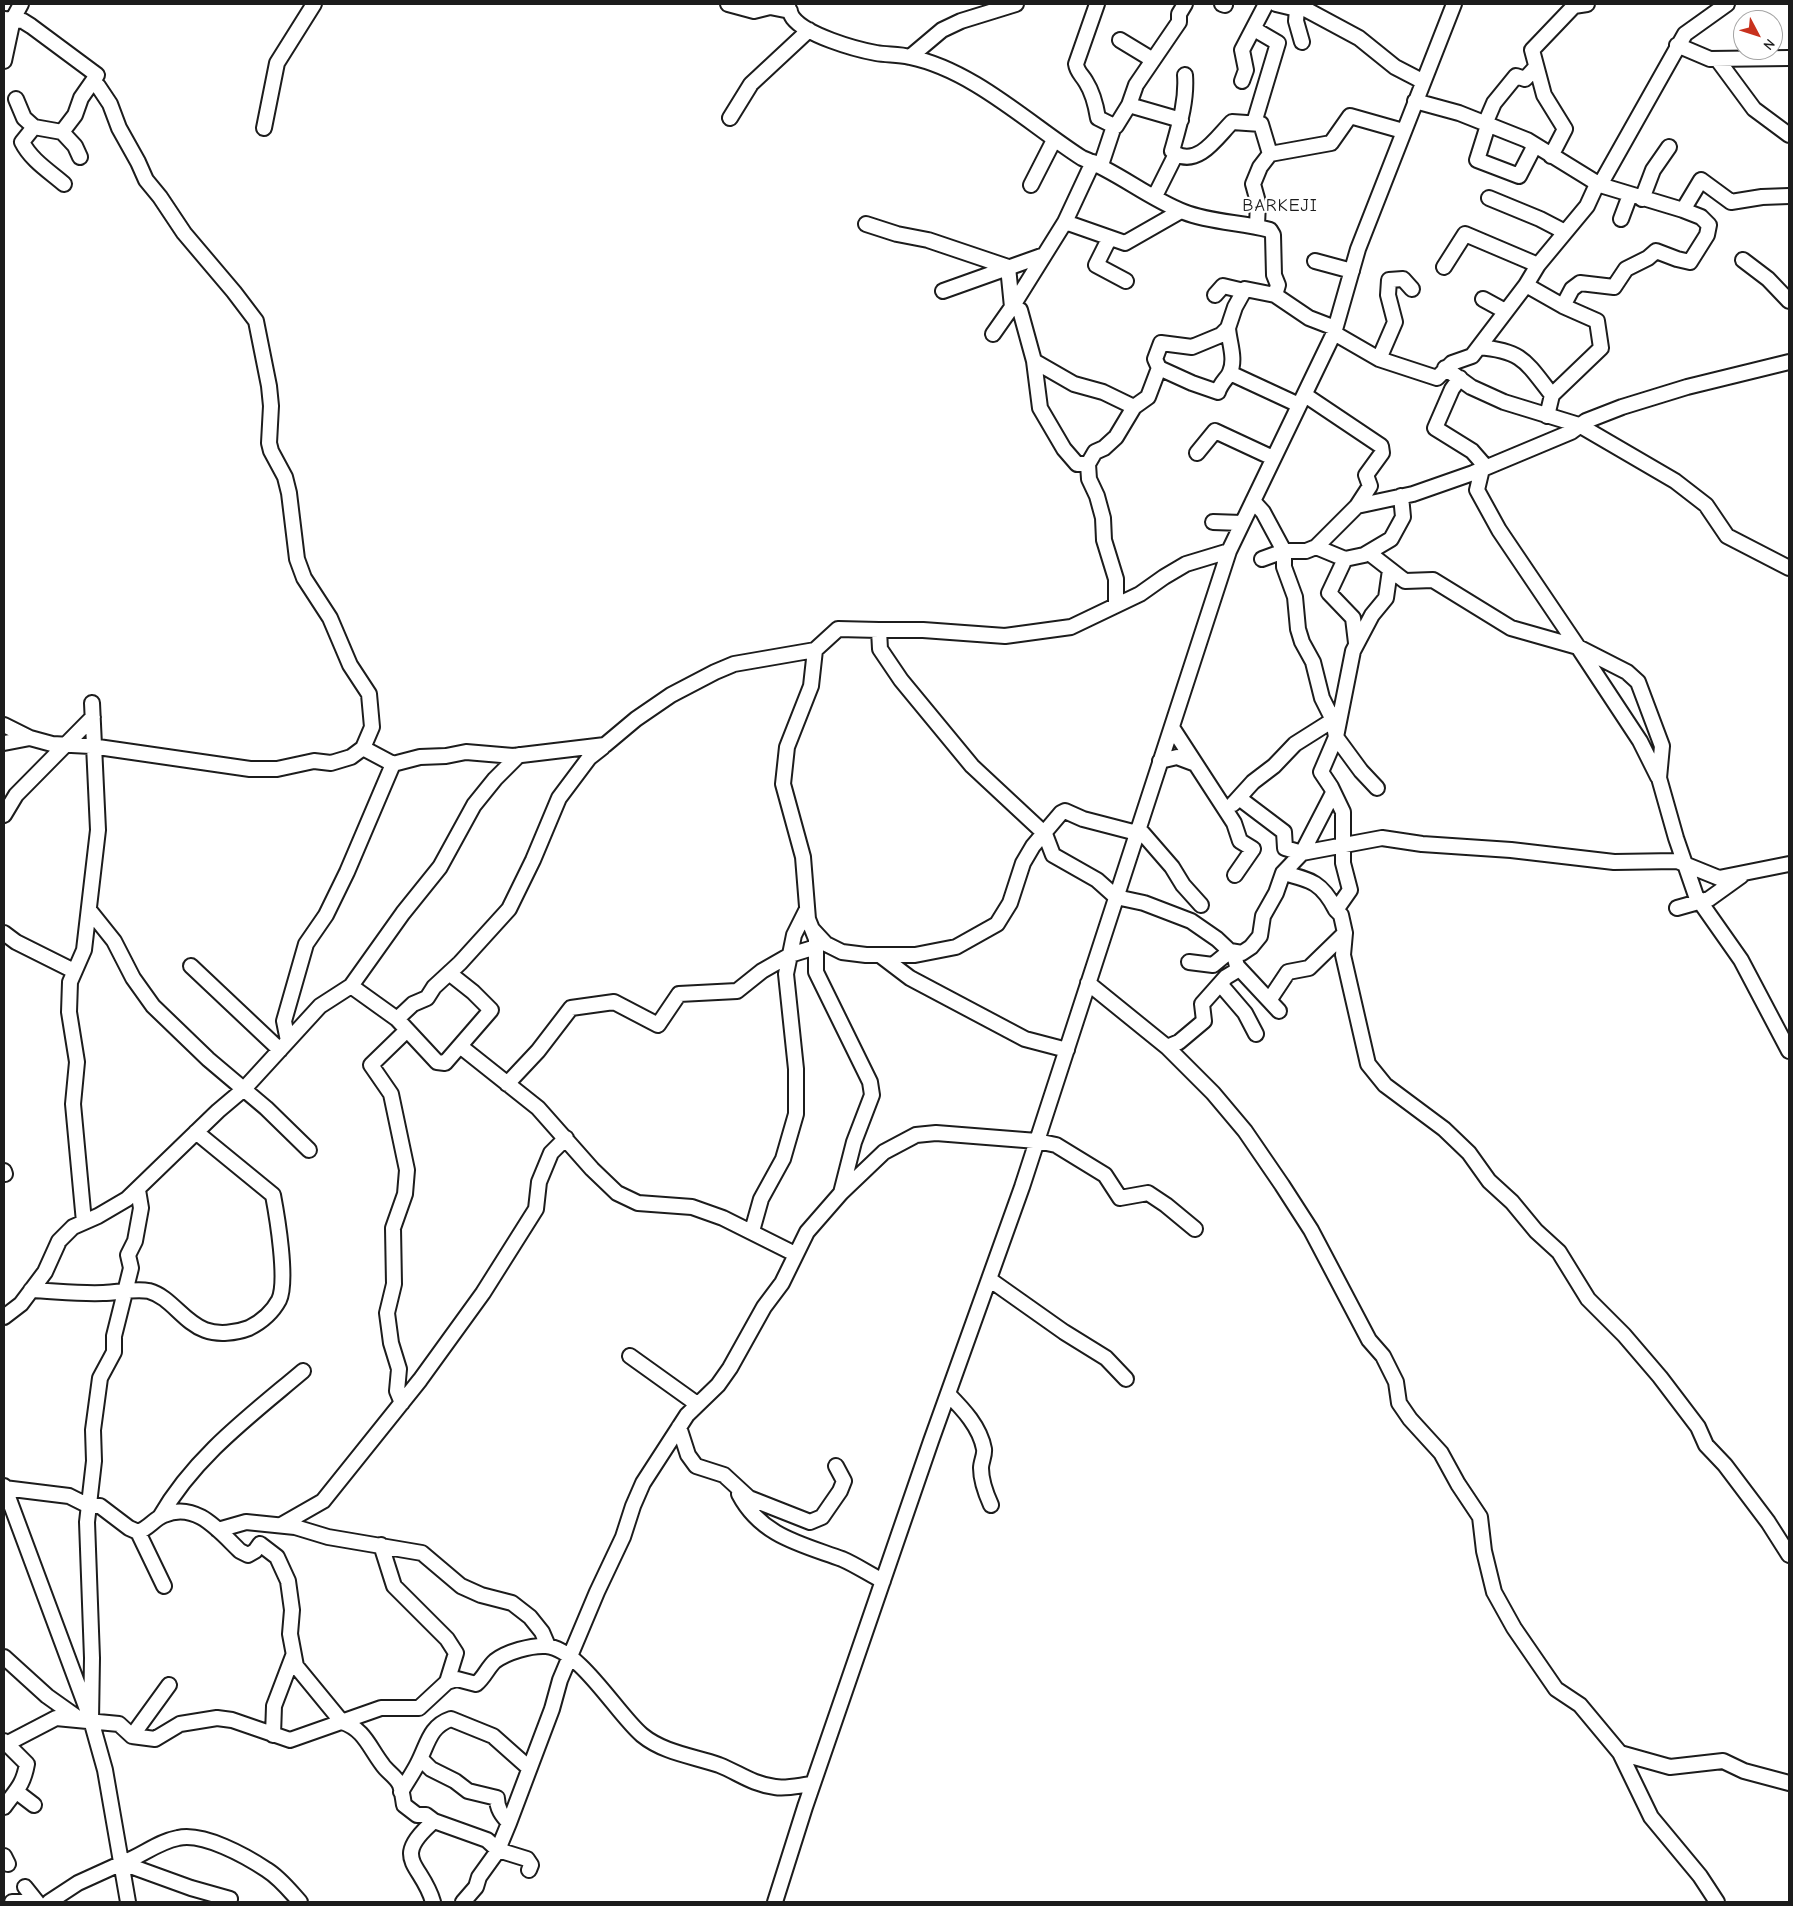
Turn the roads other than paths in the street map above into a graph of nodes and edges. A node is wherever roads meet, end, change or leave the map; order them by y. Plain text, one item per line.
1 (314, 4) edge
2 (728, 4) edge
3 (1016, 4) edge
4 (1096, 4) edge
5 (1185, 4) edge
6 (1266, 4) edge
7 (1276, 4) edge
8 (1454, 4) edge
9 (1587, 4) edge
10 (1727, 4) edge
11 (1302, 5) edge
12 (789, 8) edge
13 (14, 11) edge
14 (1254, 29) junction
15 (809, 30) junction
16 (1120, 40) dead end
17 (1302, 42) dead end
18 (1677, 45) junction
19 (910, 57) junction
20 (1789, 58) edge
21 (1153, 60) junction
22 (1717, 60) junction
23 (4, 61) edge
24 (1536, 67) junction
25 (1185, 75) dead end
26 (1242, 80) dead end
27 (1422, 81) junction
28 (93, 84) junction
29 (16, 99) dead end
30 (1415, 101) junction
31 (1128, 105) junction
32 (727, 114) dead end
33 (1181, 120) junction
34 (1254, 123) junction
35 (1486, 125) junction
36 (1114, 126) junction
37 (34, 127) junction
38 (264, 128) dead end
39 (1403, 131) junction
40 (62, 132) junction
41 (1789, 135) edge
42 (1054, 140) junction
43 (1534, 145) junction
44 (1669, 147) dead end
45 (1176, 154) junction
46 (1270, 154) junction
47 (1551, 156) junction
48 (80, 157) dead end
49 (1097, 163) junction
50 (1599, 183) junction
51 (64, 184) dead end
52 (1031, 185) dead end
53 (1155, 196) junction
54 (1789, 196) edge
55 (1636, 197) junction
56 (1488, 198) dead end
57 (1683, 210) junction
58 (1181, 211) junction
59 (1621, 219) dead end
60 (1065, 222) junction
61 (866, 224) dead end
62 (1257, 226) junction
63 (1565, 232) junction
64 (1109, 239) junction
65 (1044, 255) junction
66 (1743, 260) dead end
67 (1315, 261) dead end
68 (1538, 265) junction
69 (1008, 267) junction
70 (1444, 267) dead end
71 (1352, 271) junction
72 (1126, 281) dead end
73 (1526, 285) junction
74 (1412, 288) dead end
75 (944, 291) dead end
76 (1244, 291) junction
77 (1215, 295) dead end
78 (1275, 295) junction
79 (1483, 299) dead end
80 (1789, 301) edge
81 (1563, 306) junction
82 (1012, 307) junction
83 (1505, 311) junction
84 (1228, 328) junction
85 (1334, 331) junction
86 (993, 334) dead end
87 (1479, 347) junction
88 (1379, 359) junction
89 (1034, 361) junction
90 (1789, 362) edge
91 (1159, 368) junction
92 (1445, 368) junction
93 (1230, 373) junction
94 (1460, 378) junction
95 (1552, 395) junction
96 (1302, 400) junction
97 (1134, 407) junction
98 (1547, 416) junction
99 (1580, 425) junction
100 (1197, 453) dead end
101 (1273, 458) junction
102 (1088, 464) junction
103 (1484, 468) junction
104 (1401, 496) junction
105 (1253, 501) junction
106 (1357, 506) junction
107 (1213, 522) dead end
108 (1242, 523) junction
109 (1316, 547) junction
110 (1229, 551) junction
111 (1284, 551) junction
112 (1369, 553) junction
113 (1262, 559) dead end
114 (1345, 559) junction
115 (1789, 568) edge
116 (1390, 570) junction
117 (1116, 605) junction
118 (879, 630) junction
119 (1356, 643) junction
120 (1578, 646) junction
121 (816, 650) junction
122 (92, 703) dead end
123 (93, 717) junction
124 (1334, 720) junction
125 (4, 725) edge
126 (1173, 729) junction
127 (1336, 737) junction
128 (30, 738) junction
129 (4, 743) edge
130 (66, 745) junction
131 (605, 745) junction
132 (95, 747) junction
133 (363, 748) junction
134 (519, 755) junction
135 (1160, 761) junction
136 (1193, 763) junction
137 (392, 764) junction
138 (1659, 778) junction
139 (1377, 788) dead end
140 (1333, 793) junction
141 (1239, 798) junction
142 (1226, 811) junction
143 (4, 815) edge
144 (1138, 831) junction
145 (1043, 832) junction
146 (1343, 847) junction
147 (1302, 853) junction
148 (1685, 864) junction
149 (1789, 864) edge
150 (1283, 873) junction
151 (1743, 874) junction
152 (1235, 875) dead end
153 (1116, 897) junction
154 (1700, 902) junction
155 (1202, 905) dead end
156 (1677, 908) dead end
157 (807, 909) junction
158 (1336, 910) junction
159 (90, 911) junction
160 (812, 929) junction
161 (4, 932) edge
162 (1345, 933) junction
163 (816, 947) junction
164 (1230, 951) junction
165 (790, 955) junction
166 (881, 956) junction
167 (1189, 962) dead end
168 (192, 966) dead end
169 (1238, 966) junction
170 (74, 971) junction
171 (449, 973) junction
172 (1088, 983) junction
173 (1221, 985) junction
174 (351, 986) junction
175 (1270, 999) junction
176 (1279, 1011) dead end
177 (397, 1019) junction
178 (406, 1030) junction
179 (1256, 1034) dead end
180 (284, 1046) junction
181 (460, 1046) junction
182 (1167, 1047) junction
183 (1067, 1050) junction
184 (1789, 1051) edge
185 (507, 1084) junction
186 (244, 1089) junction
187 (196, 1132) junction
188 (566, 1138) junction
189 (1037, 1141) junction
190 (309, 1150) dead end
191 (138, 1190) junction
192 (841, 1194) junction
193 (84, 1222) junction
194 (1195, 1229) dead end
195 (752, 1232) junction
196 (795, 1254) junction
197 (989, 1279) junction
198 (31, 1290) junction
199 (126, 1291) junction
200 (4, 1317) edge
201 (630, 1356) dead end
202 (303, 1371) dead end
203 (1126, 1379) dead end
204 (948, 1394) junction
205 (402, 1403) junction
206 (696, 1404) junction
207 (679, 1427) junction
208 (836, 1466) dead end
209 (4, 1487) edge
210 (737, 1489) junction
211 (991, 1505) dead end
212 (89, 1506) junction
213 (160, 1516) junction
214 (281, 1526) junction
215 (218, 1530) junction
216 (138, 1532) junction
217 (381, 1545) junction
218 (1789, 1556) edge
219 (883, 1581) junction
220 (164, 1586) dead end
221 (548, 1646) junction
222 (293, 1656) junction
223 (4, 1657) edge
224 (570, 1658) junction
225 (447, 1682) junction
226 (169, 1685) dead end
227 (85, 1719) junction
228 (342, 1722) junction
229 (273, 1735) junction
230 (132, 1736) junction
231 (6, 1742) edge
232 (1620, 1753) junction
233 (421, 1759) junction
234 (530, 1768) junction
235 (1789, 1783) edge
236 (813, 1784) junction
237 (16, 1792) junction
238 (401, 1792) junction
239 (34, 1805) dead end
240 (4, 1807) edge
241 (434, 1821) junction
242 (510, 1823) junction
243 (498, 1850) junction
244 (122, 1863) junction
245 (529, 1870) dead end
246 (25, 1887) dead end
247 (230, 1899) dead end
248 (464, 1901) edge
249 (12, 1902) edge
250 (27, 1902) edge
251 (37, 1902) edge
252 (49, 1902) edge
253 (128, 1902) edge
254 (300, 1902) edge
255 (433, 1902) edge
256 (775, 1902) edge
257 (1717, 1902) edge

1 - 38 street
2 - 12 street
3 - 19 street
4 - 36 street
5 - 21 street
6 - 14 street
7 - 11 street
8 - 27 street
9 - 24 street
10 - 18 street
11 - 17 street
11 - 27 street
12 - 15 street
13 - 23 street
13 - 28 street
14 - 26 street
14 - 34 street
15 - 19 street
15 - 32 street
16 - 21 street
18 - 22 street
18 - 50 street
19 - 42 street
20 - 22 street
21 - 31 street
22 - 41 street
24 - 35 street
24 - 47 street
25 - 33 street
27 - 30 street
28 - 40 street
28 - 133 street
29 - 37 street
30 - 35 street
30 - 39 street
31 - 33 street
31 - 36 street
33 - 45 street
34 - 45 street
34 - 46 street
35 - 43 street
35 - 43 street
36 - 49 street
37 - 40 street
37 - 51 street
39 - 46 street
39 - 71 street
40 - 48 street
42 - 49 street
42 - 52 street
43 - 47 street
44 - 55 street
45 - 53 street
46 - 62 street
47 - 50 street
49 - 53 street
49 - 60 street
50 - 55 street
50 - 63 street
53 - 58 street
54 - 57 street
55 - 57 street
55 - 59 street
56 - 63 street
57 - 81 street
58 - 62 street
58 - 64 street
60 - 64 street
60 - 65 street
61 - 69 street
62 - 78 street
63 - 68 street
64 - 72 street
65 - 69 street
65 - 82 street
66 - 80 street
67 - 71 street
68 - 70 street
68 - 73 street
69 - 75 street
69 - 82 street
71 - 85 street
73 - 81 street
73 - 83 street
74 - 88 street
76 - 77 street
76 - 78 street
76 - 84 street
78 - 85 street
79 - 83 street
81 - 95 street
82 - 86 street
82 - 89 street
83 - 87 street
84 - 91 street
84 - 93 street
85 - 88 street
85 - 96 street
87 - 92 street
87 - 95 street
88 - 92 street
89 - 97 street
89 - 102 street
90 - 99 street
91 - 93 street
91 - 97 street
92 - 94 street
93 - 96 street
94 - 98 street
94 - 103 street
95 - 98 street
96 - 101 street
96 - 106 street
97 - 102 street
98 - 99 street
99 - 103 street
99 - 115 street
100 - 101 street
101 - 105 street
102 - 117 street
103 - 104 street
103 - 120 street
104 - 106 street
104 - 112 street
105 - 108 street
105 - 111 street
106 - 109 street
107 - 108 street
108 - 110 street
109 - 111 street
109 - 114 street
110 - 117 street
110 - 126 street
111 - 113 street
111 - 124 street
112 - 114 street
112 - 116 street
114 - 119 street
116 - 119 street
116 - 120 street
117 - 118 street
118 - 121 street
118 - 145 street
119 - 127 street
120 - 138 street
120 - 138 street
121 - 131 street
121 - 157 street
122 - 123 street
123 - 130 street
123 - 132 street
124 - 127 street
124 - 141 street
125 - 128 street
126 - 135 street
126 - 136 street
127 - 139 street
127 - 140 street
128 - 129 street
128 - 130 street
130 - 132 street
130 - 143 street
131 - 134 street
131 - 171 street
132 - 133 street
132 - 159 street
133 - 137 street
134 - 137 street
134 - 174 street
135 - 136 street
135 - 144 street
136 - 142 street
137 - 180 street
138 - 148 street
140 - 146 street
140 - 147 street
141 - 142 street
141 - 147 street
142 - 152 street
144 - 145 street
144 - 153 street
144 - 155 street
145 - 153 street
145 - 166 street
146 - 147 street
146 - 148 street
146 - 158 street
147 - 150 street
148 - 151 street
148 - 154 street
149 - 151 street
150 - 158 street
150 - 164 street
151 - 154 street
153 - 164 street
153 - 172 street
154 - 156 street
154 - 184 street
157 - 160 street
157 - 165 street
158 - 162 street
159 - 170 street
159 - 186 street
160 - 163 street
160 - 166 street
161 - 170 street
162 - 175 street
162 - 218 street
163 - 165 street
163 - 192 street
164 - 167 street
164 - 169 street
165 - 185 street
165 - 195 street
166 - 183 street
168 - 180 street
169 - 173 street
169 - 175 street
170 - 193 street
171 - 177 street
171 - 181 street
172 - 182 street
172 - 183 street
173 - 179 street
173 - 182 street
174 - 177 street
174 - 180 street
175 - 176 street
177 - 178 street
178 - 181 street
178 - 205 street
180 - 186 street
181 - 185 street
182 - 232 street
183 - 189 street
185 - 188 street
186 - 187 street
186 - 190 street
187 - 191 street
187 - 199 street
188 - 195 street
188 - 205 street
189 - 192 street
189 - 194 street
189 - 197 street
191 - 193 street
191 - 199 street
192 - 196 street
193 - 198 street
195 - 196 street
196 - 206 street
197 - 203 street
197 - 204 street
198 - 199 street
198 - 200 street
199 - 212 street
201 - 206 street
202 - 213 street
204 - 211 street
204 - 219 street
205 - 214 street
206 - 207 street
207 - 210 street
207 - 224 street
208 - 210 street
209 - 212 street
209 - 227 street
210 - 219 street
212 - 216 street
212 - 227 street
213 - 215 street
213 - 216 street
214 - 215 street
214 - 217 street
215 - 222 street
216 - 220 street
217 - 221 street
217 - 225 street
219 - 236 street
221 - 224 street
221 - 225 street
222 - 228 street
222 - 229 street
223 - 227 street
224 - 234 street
224 - 236 street
225 - 228 street
226 - 230 street
227 - 230 street
227 - 231 street
227 - 244 street
228 - 229 street
228 - 238 street
229 - 230 street
231 - 237 street
232 - 235 street
232 - 257 street
233 - 234 street
233 - 238 street
233 - 242 street
234 - 242 street
236 - 256 street
237 - 239 street
237 - 240 street
238 - 241 street
241 - 243 street
241 - 255 street
242 - 243 street
243 - 245 street
243 - 248 street
244 - 247 street
244 - 252 street
244 - 253 street
244 - 254 street
246 - 251 street
249 - 250 street

